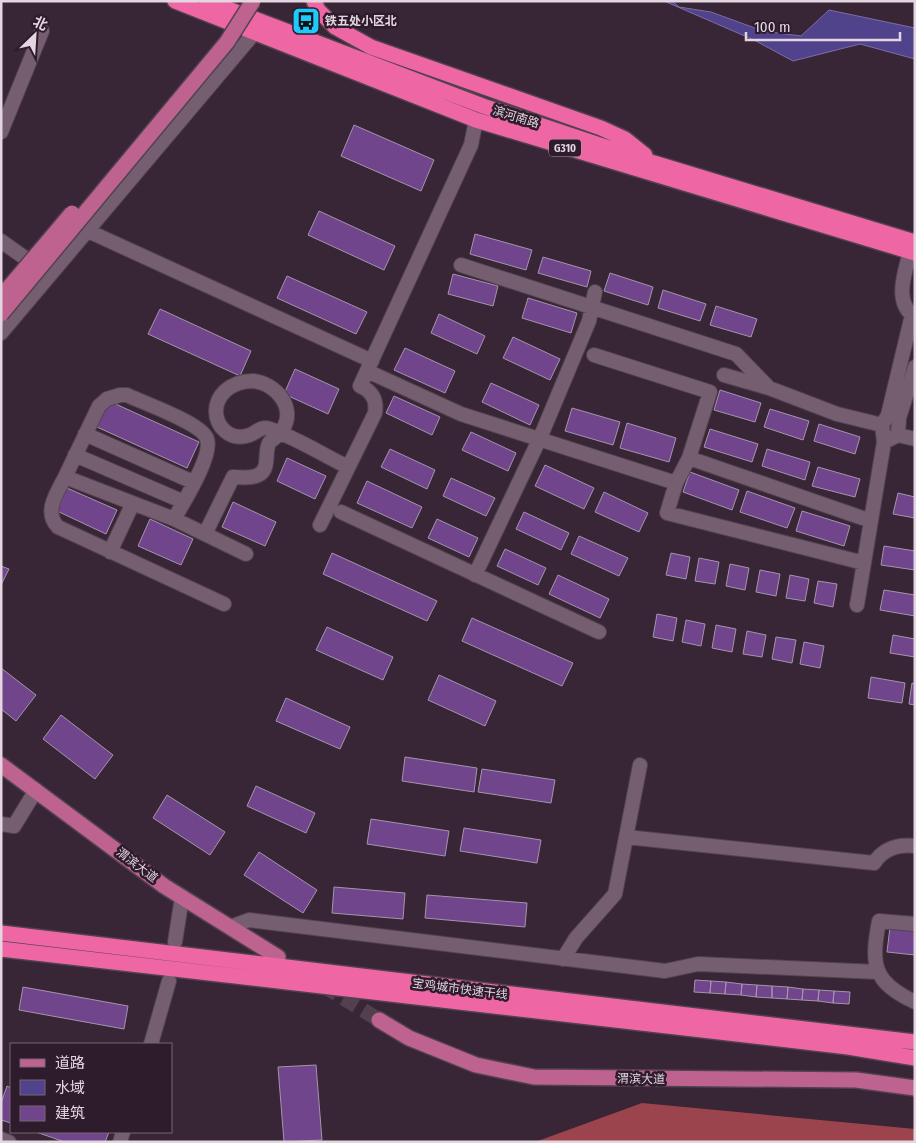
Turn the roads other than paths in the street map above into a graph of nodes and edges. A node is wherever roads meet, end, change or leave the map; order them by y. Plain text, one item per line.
1 (207, 1) edge
2 (241, 1) edge
3 (253, 1) edge
4 (314, 1) edge
5 (181, 4) edge
6 (226, 15) junction
7 (42, 31) dead end
8 (255, 32) junction
9 (476, 120) junction
10 (1, 132) edge
11 (654, 162) junction
12 (88, 231) junction
13 (1, 241) edge
14 (913, 249) edge
15 (461, 265) dead end
16 (49, 277) junction
17 (1, 297) edge
18 (594, 299) junction
19 (1, 314) edge
20 (913, 316) edge
21 (1, 333) edge
22 (594, 356) dead end
23 (370, 366) junction
24 (915, 367) edge
25 (724, 375) dead end
26 (769, 388) junction
27 (882, 424) junction
28 (85, 434) junction
29 (280, 434) junction
30 (898, 435) junction
31 (540, 438) junction
32 (915, 439) edge
33 (884, 442) junction
34 (75, 455) junction
35 (689, 458) junction
36 (348, 467) junction
37 (65, 477) junction
38 (194, 482) junction
39 (676, 483) junction
40 (184, 502) junction
41 (132, 505) junction
42 (341, 512) dead end
43 (174, 519) junction
44 (871, 522) junction
45 (320, 525) dead end
46 (205, 534) junction
47 (110, 552) junction
48 (246, 554) dead end
49 (864, 563) junction
50 (475, 575) junction
51 (224, 604) dead end
52 (857, 605) dead end
53 (599, 632) dead end
54 (1, 765) edge
55 (640, 765) dead end
56 (36, 790) junction
57 (1, 824) edge
58 (626, 837) junction
59 (915, 846) edge
60 (182, 897) junction
61 (915, 924) edge
62 (230, 927) junction
63 (1, 934) edge
64 (175, 942) dead end
65 (1, 949) edge
66 (278, 957) dead end
67 (563, 959) junction
68 (877, 972) junction
69 (169, 981) dead end
70 (915, 1002) edge
71 (379, 1020) tunnel mouth
72 (915, 1042) edge
73 (151, 1043) edge
74 (915, 1058) edge
75 (915, 1088) edge
76 (1, 1139) edge
77 (9, 1142) edge

1 - 6 highway, 滨河南路 / G310
2 - 17 main road, bridge
3 - 19 main road, bridge
4 - 11 highway
5 - 6 highway, 滨河南路 / G310
6 - 8 highway, 滨河南路 / G310
6 - 11 highway, 滨河南路 / G310
7 - 10 street
8 - 9 highway, 滨河南路 / G310
8 - 12 street
9 - 14 highway, 滨河南路 / G310
9 - 23 street
11 - 14 highway, 滨河南路 / G310
12 - 16 street
12 - 23 street
13 - 16 street
14 - 20 street
15 - 18 street
16 - 21 street
18 - 26 street
18 - 31 street
20 - 27 street
22 - 35 street
23 - 31 street
23 - 36 street
24 - 30 street
25 - 26 street
26 - 27 street
27 - 33 street
28 - 34 street
28 - 38 street
28 - 38 street
29 - 29 street
29 - 36 street
29 - 46 street
30 - 32 street
30 - 33 street
31 - 39 street
31 - 50 street
33 - 44 street
34 - 37 street
34 - 40 street
35 - 39 street
35 - 44 street
36 - 45 street
37 - 41 street
37 - 47 street
38 - 40 street
39 - 49 street
40 - 43 street
41 - 43 street
41 - 47 street
42 - 50 street
43 - 46 street
44 - 49 street
46 - 48 street
47 - 51 street
49 - 52 street
50 - 53 street
54 - 56 main road, 渭滨大道
55 - 58 street
56 - 57 street
56 - 60 main road, 渭滨大道
58 - 59 street
58 - 67 street
60 - 62 main road, 渭滨大道
60 - 64 street
61 - 68 street
62 - 66 main road, 渭滨大道
62 - 67 street
63 - 72 highway, 宝鸡城市快速干线
65 - 74 highway, 宝鸡城市快速干线
67 - 68 street
68 - 70 street
69 - 73 street
71 - 75 main road, 渭滨大道
76 - 77 street

